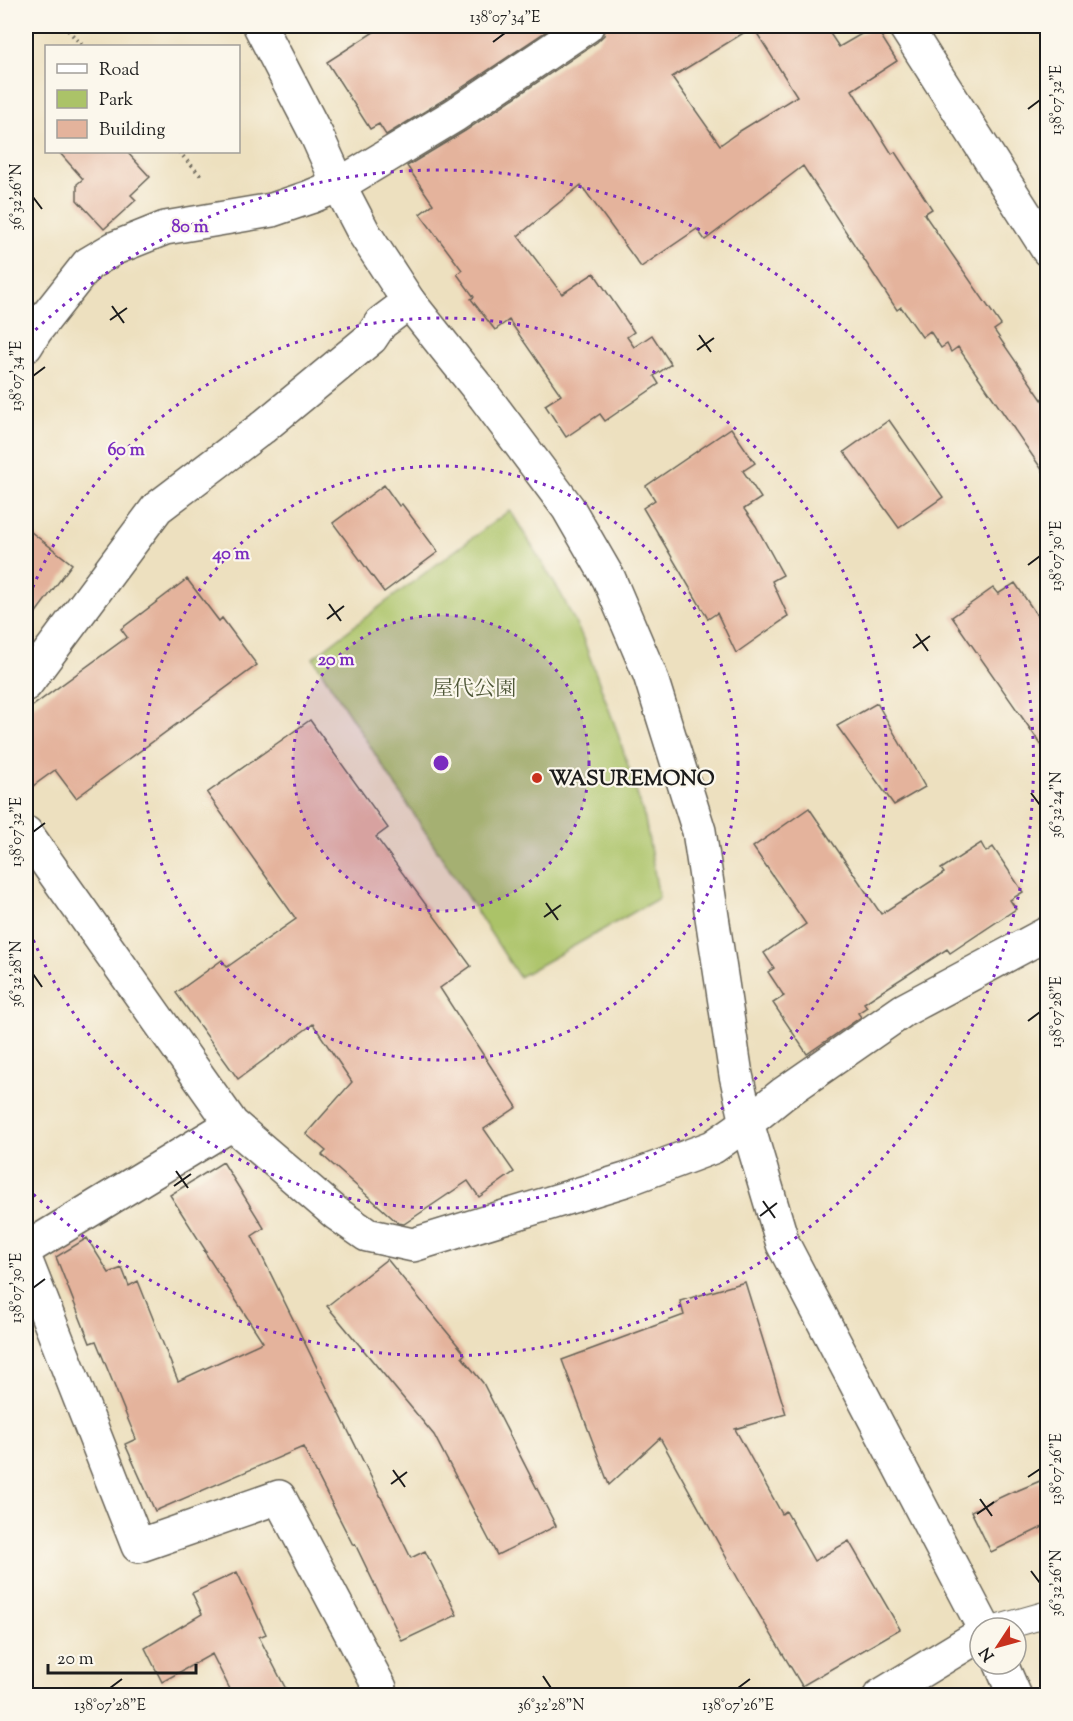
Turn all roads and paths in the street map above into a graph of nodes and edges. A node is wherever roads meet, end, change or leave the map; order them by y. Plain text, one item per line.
1 (64, 26) edge
2 (260, 26) edge
3 (587, 26) edge
4 (905, 26) edge
5 (82, 45) edge
6 (339, 185) junction
7 (1047, 250) edge
8 (409, 302) junction
9 (26, 346) edge
10 (26, 684) edge
11 (26, 833) edge
12 (1047, 933) edge
13 (747, 1123) junction
14 (232, 1124) junction
15 (26, 1249) edge
16 (26, 1261) edge
17 (1047, 1614) edge
18 (978, 1616) edge
19 (1028, 1620) edge
20 (968, 1642) edge
21 (1006, 1676) edge
22 (380, 1688) dead end
23 (880, 1695) edge
24 (1015, 1695) edge

1 - 5 path
2 - 6 street
3 - 6 street
4 - 7 street
6 - 8 street
6 - 9 street
8 - 10 street
8 - 13 street
11 - 14 street
12 - 13 street
13 - 14 street
13 - 18 street
14 - 15 street
16 - 22 street
17 - 19 lane
20 - 23 street
21 - 24 street

